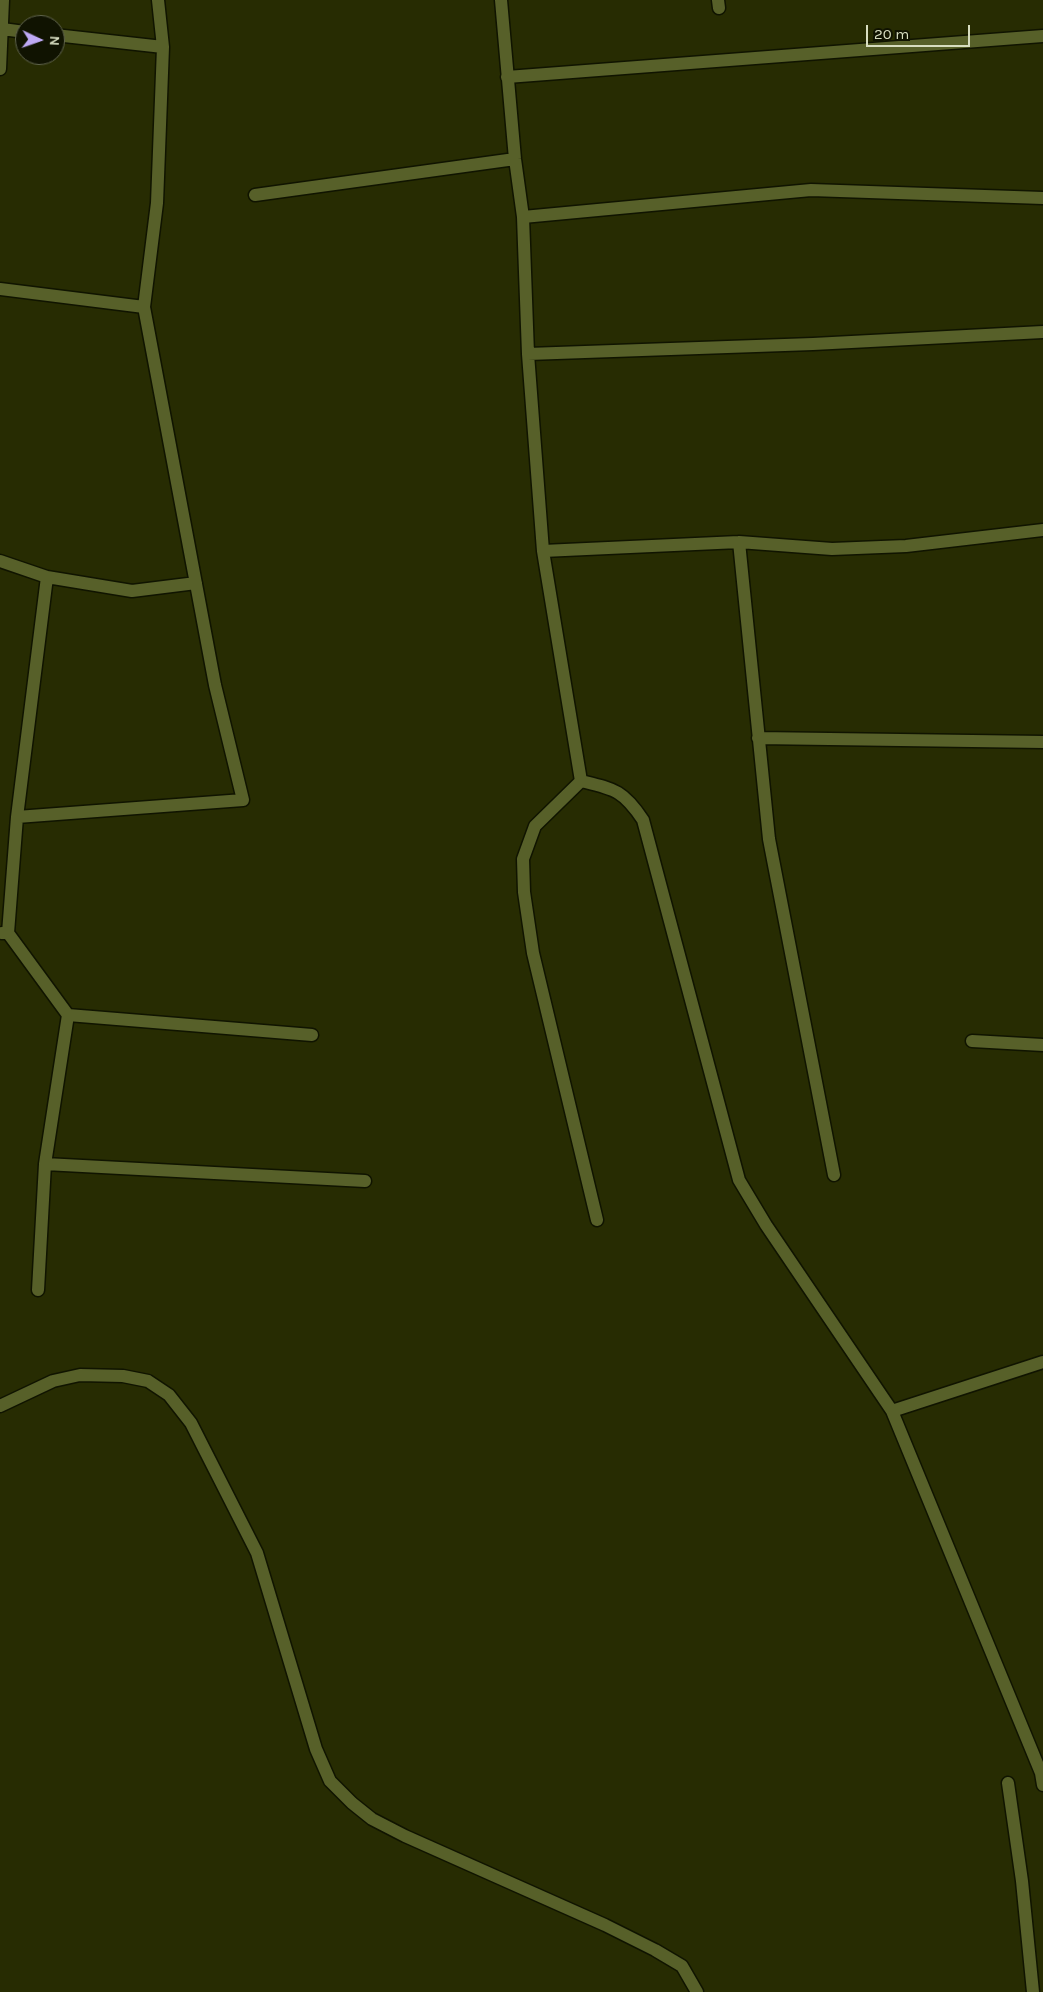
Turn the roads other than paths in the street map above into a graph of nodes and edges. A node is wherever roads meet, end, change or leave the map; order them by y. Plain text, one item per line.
1 (3, 0) edge
2 (158, 0) edge
3 (501, 0) edge
4 (2, 29) junction
5 (15, 31) edge
6 (65, 36) edge
7 (1043, 36) edge
8 (163, 47) junction
9 (0, 69) edge
10 (507, 77) junction
11 (515, 159) junction
12 (255, 194) dead end
13 (1043, 198) edge
14 (523, 217) junction
15 (0, 289) edge
16 (144, 307) junction
17 (1043, 332) edge
18 (528, 354) junction
19 (1043, 530) edge
20 (739, 542) junction
21 (543, 551) junction
22 (0, 561) edge
23 (47, 577) junction
24 (196, 583) junction
25 (758, 738) junction
26 (1043, 742) edge
27 (581, 781) junction
28 (17, 817) junction
29 (4, 933) edge
30 (68, 1015) junction
31 (312, 1035) dead end
32 (972, 1041) dead end
33 (1043, 1045) edge
34 (45, 1164) junction
35 (834, 1175) dead end
36 (365, 1181) dead end
37 (597, 1220) dead end
38 (38, 1290) dead end
39 (1043, 1362) edge
40 (0, 1406) edge
41 (892, 1411) junction
42 (1008, 1783) dead end
43 (1043, 1785) edge
44 (697, 1992) edge
45 (1033, 1992) edge

1 - 4 street
2 - 8 street
3 - 10 street
4 - 5 street
4 - 9 street
6 - 8 street
7 - 10 street
8 - 16 street
10 - 11 street
11 - 12 street
11 - 14 street
13 - 14 street
14 - 18 street
15 - 16 street
16 - 24 street
17 - 18 street
18 - 21 street
19 - 20 street
20 - 21 street
20 - 25 street
21 - 27 street
22 - 23 street
23 - 24 street
23 - 28 street
24 - 28 street
25 - 26 street
25 - 35 street
27 - 37 street
27 - 41 street
28 - 29 street
29 - 30 street
30 - 31 street
30 - 34 street
32 - 33 street
34 - 36 street
34 - 38 street
39 - 41 street
40 - 44 street
41 - 43 street
42 - 45 street

